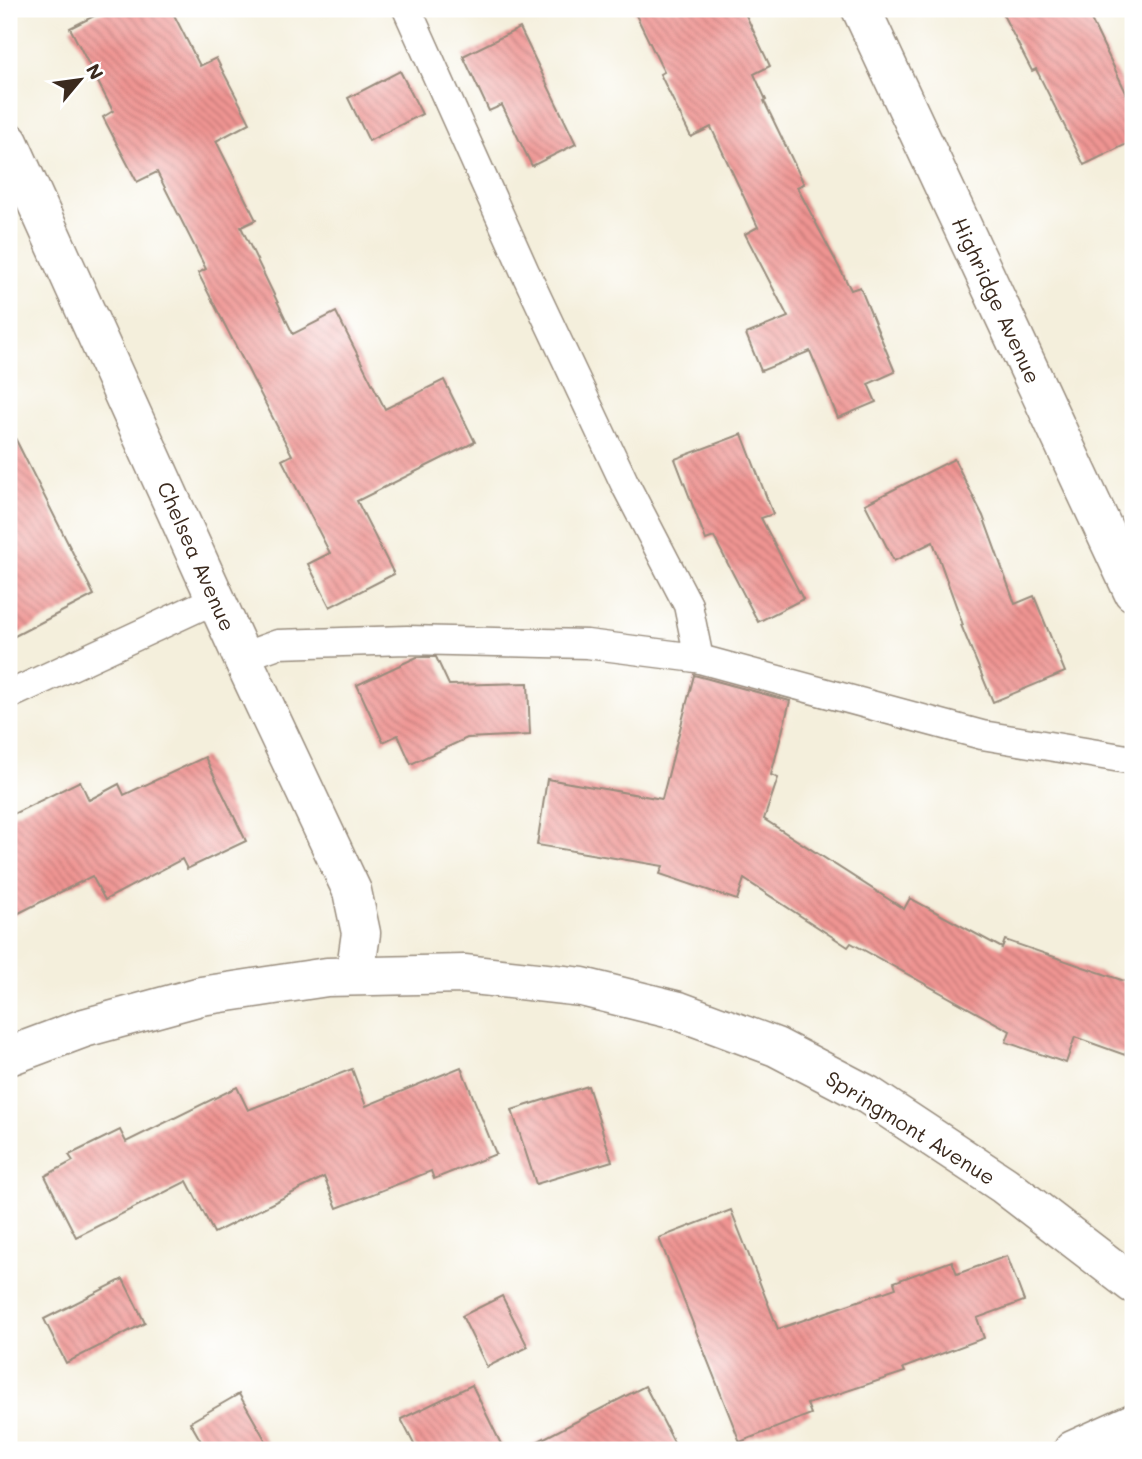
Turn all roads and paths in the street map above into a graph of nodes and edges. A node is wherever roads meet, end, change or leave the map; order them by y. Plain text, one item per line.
1 (407, 9) edge
2 (861, 9) edge
3 (9, 142) edge
4 (1133, 592) edge
5 (216, 599) junction
6 (242, 657) junction
7 (696, 658) junction
8 (9, 695) edge
9 (1133, 760) edge
10 (355, 975) junction
11 (9, 1056) edge
12 (1133, 1284) edge
13 (1133, 1423) edge
14 (1073, 1450) edge

1 - 7 lane
2 - 4 street, Highridge Avenue
3 - 5 street, Chelsea Avenue
5 - 6 street, Chelsea Avenue
5 - 8 lane
6 - 7 lane
6 - 10 street, Chelsea Avenue
7 - 9 lane
10 - 11 street, Springmont Avenue
10 - 12 street, Springmont Avenue
13 - 14 street

